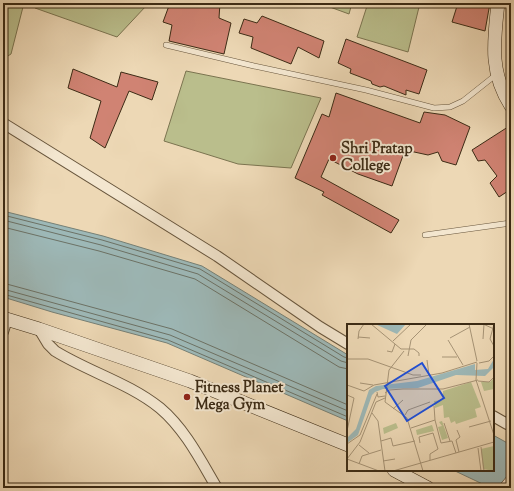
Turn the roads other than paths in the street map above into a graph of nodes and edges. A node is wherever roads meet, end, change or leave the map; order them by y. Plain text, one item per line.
1 (498, 3) edge
2 (166, 45) dead end
3 (497, 73) junction
4 (511, 106) edge
5 (3, 123) edge
6 (511, 223) edge
7 (425, 235) dead end
8 (5, 319) edge
9 (39, 329) junction
10 (3, 332) edge
11 (347, 343) edge
12 (494, 417) edge
13 (511, 419) edge
14 (347, 445) edge
15 (396, 471) edge
16 (511, 482) edge
17 (217, 488) edge
18 (428, 488) edge
19 (506, 488) edge

1 - 3 main road
2 - 3 lane
3 - 4 main road
5 - 11 street
6 - 7 lane
8 - 9 main road
8 - 10 street
9 - 14 main road
9 - 17 street
12 - 13 street
15 - 18 main road
16 - 19 main road

